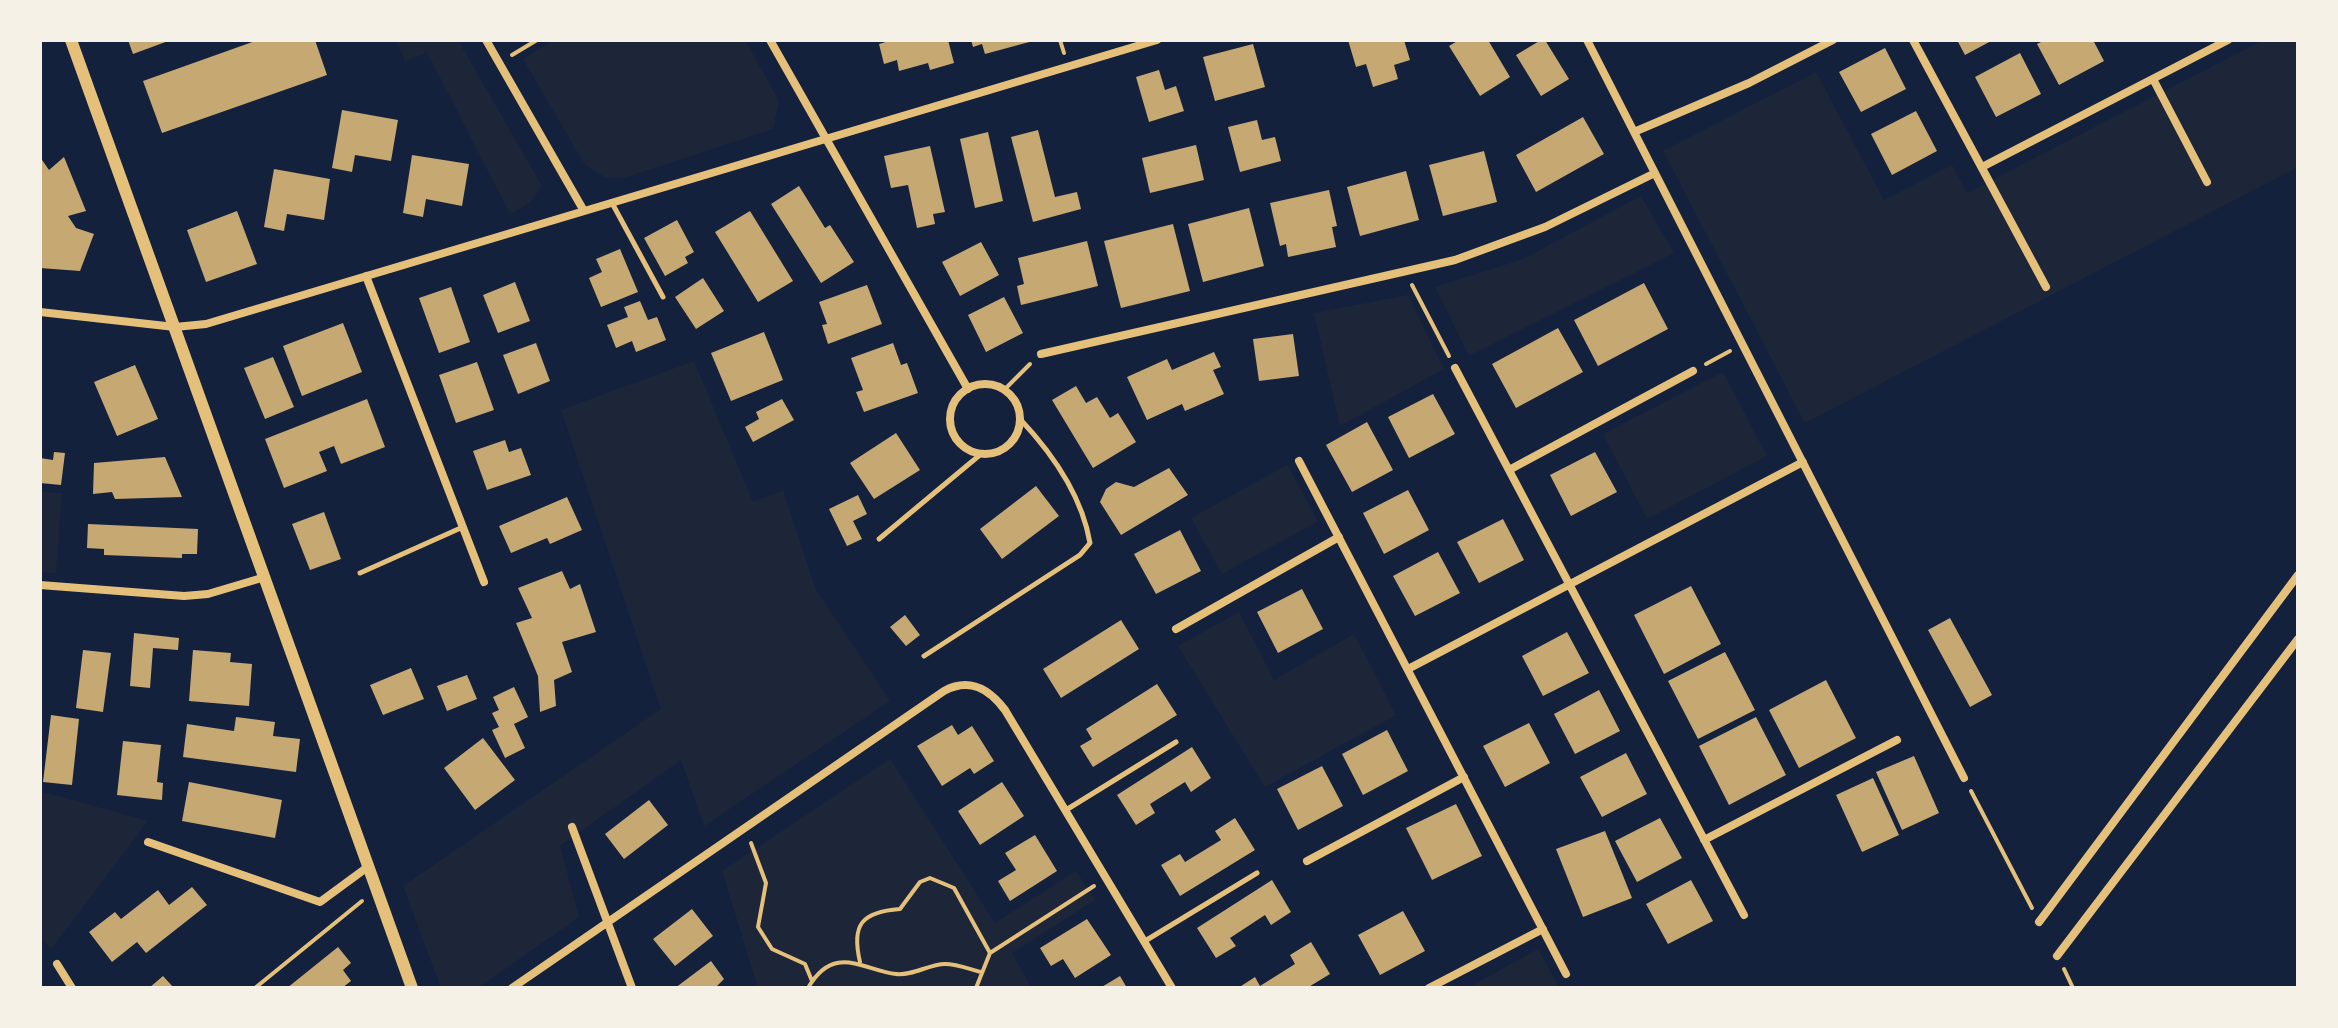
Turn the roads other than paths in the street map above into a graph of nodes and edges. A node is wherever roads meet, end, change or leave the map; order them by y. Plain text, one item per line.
1 (71, 40) edge
2 (486, 40) edge
3 (770, 40) edge
4 (1157, 40) edge
5 (1587, 40) edge
6 (1833, 40) edge
7 (1913, 40) edge
8 (2228, 40) edge
9 (2153, 79) junction
10 (1634, 132) junction
11 (826, 138) junction
12 (1982, 167) junction
13 (1655, 173) junction
14 (2207, 182) dead end
15 (612, 202) junction
16 (584, 211) junction
17 (366, 276) junction
18 (2046, 287) dead end
19 (663, 297) dead end
20 (40, 312) edge
21 (175, 327) junction
22 (1041, 354) road end
23 (1455, 368) road end
24 (1693, 371) road end
25 (968, 389) junction
26 (1020, 419) junction
27 (981, 454) junction
28 (1299, 461) dead end
29 (1803, 462) junction
30 (1509, 470) junction
31 (463, 527) junction
32 (1339, 537) junction
33 (879, 539) dead end
34 (360, 573) dead end
35 (2298, 575) edge
36 (265, 577) junction
37 (484, 582) dead end
38 (1569, 584) junction
39 (40, 585) edge
40 (1176, 629) dead end
41 (2298, 639) edge
42 (924, 656) dead end
43 (1408, 669) junction
44 (1897, 740) dead end
45 (1176, 742) dead end
46 (1464, 777) junction
47 (1964, 778) road end
48 (1065, 810) junction
49 (572, 827) dead end
50 (1704, 840) junction
51 (148, 842) dead end
52 (1307, 861) dead end
53 (369, 866) junction
54 (1257, 873) dead end
55 (1744, 915) dead end
56 (2039, 922) road end
57 (607, 923) junction
58 (1543, 929) junction
59 (1144, 941) junction
60 (2057, 956) road end
61 (57, 964) dead end
62 (1566, 974) dead end
63 (72, 988) edge
64 (412, 988) edge
65 (512, 988) edge
66 (632, 988) edge
67 (1172, 988) edge
68 (1429, 988) edge

1 - 21 street
2 - 16 street
3 - 11 street
4 - 11 street
5 - 10 street
6 - 10 street
7 - 12 street
8 - 9 street
9 - 12 street
9 - 14 street
10 - 13 street
11 - 15 street
11 - 25 street
12 - 18 street
13 - 22 street
13 - 29 street
15 - 16 street
15 - 19 lane
16 - 17 street
17 - 21 street
17 - 31 street
20 - 21 street
21 - 36 street
23 - 30 street
24 - 30 street
25 - 26 street
25 - 27 street
26 - 27 street
26 - 42 lane
27 - 33 lane
28 - 32 street
29 - 38 street
29 - 47 street
30 - 38 street
31 - 34 lane
31 - 37 street
32 - 40 street
32 - 43 street
35 - 56 street
36 - 39 street
36 - 53 street
38 - 43 street
38 - 50 street
41 - 60 street
43 - 46 street
44 - 50 street
45 - 48 lane
46 - 52 street
46 - 58 street
48 - 57 street
48 - 59 street
49 - 57 street
50 - 55 street
51 - 53 street
53 - 64 street
54 - 59 lane
57 - 65 street
57 - 66 street
58 - 62 street
58 - 68 street
59 - 67 street
61 - 63 street

